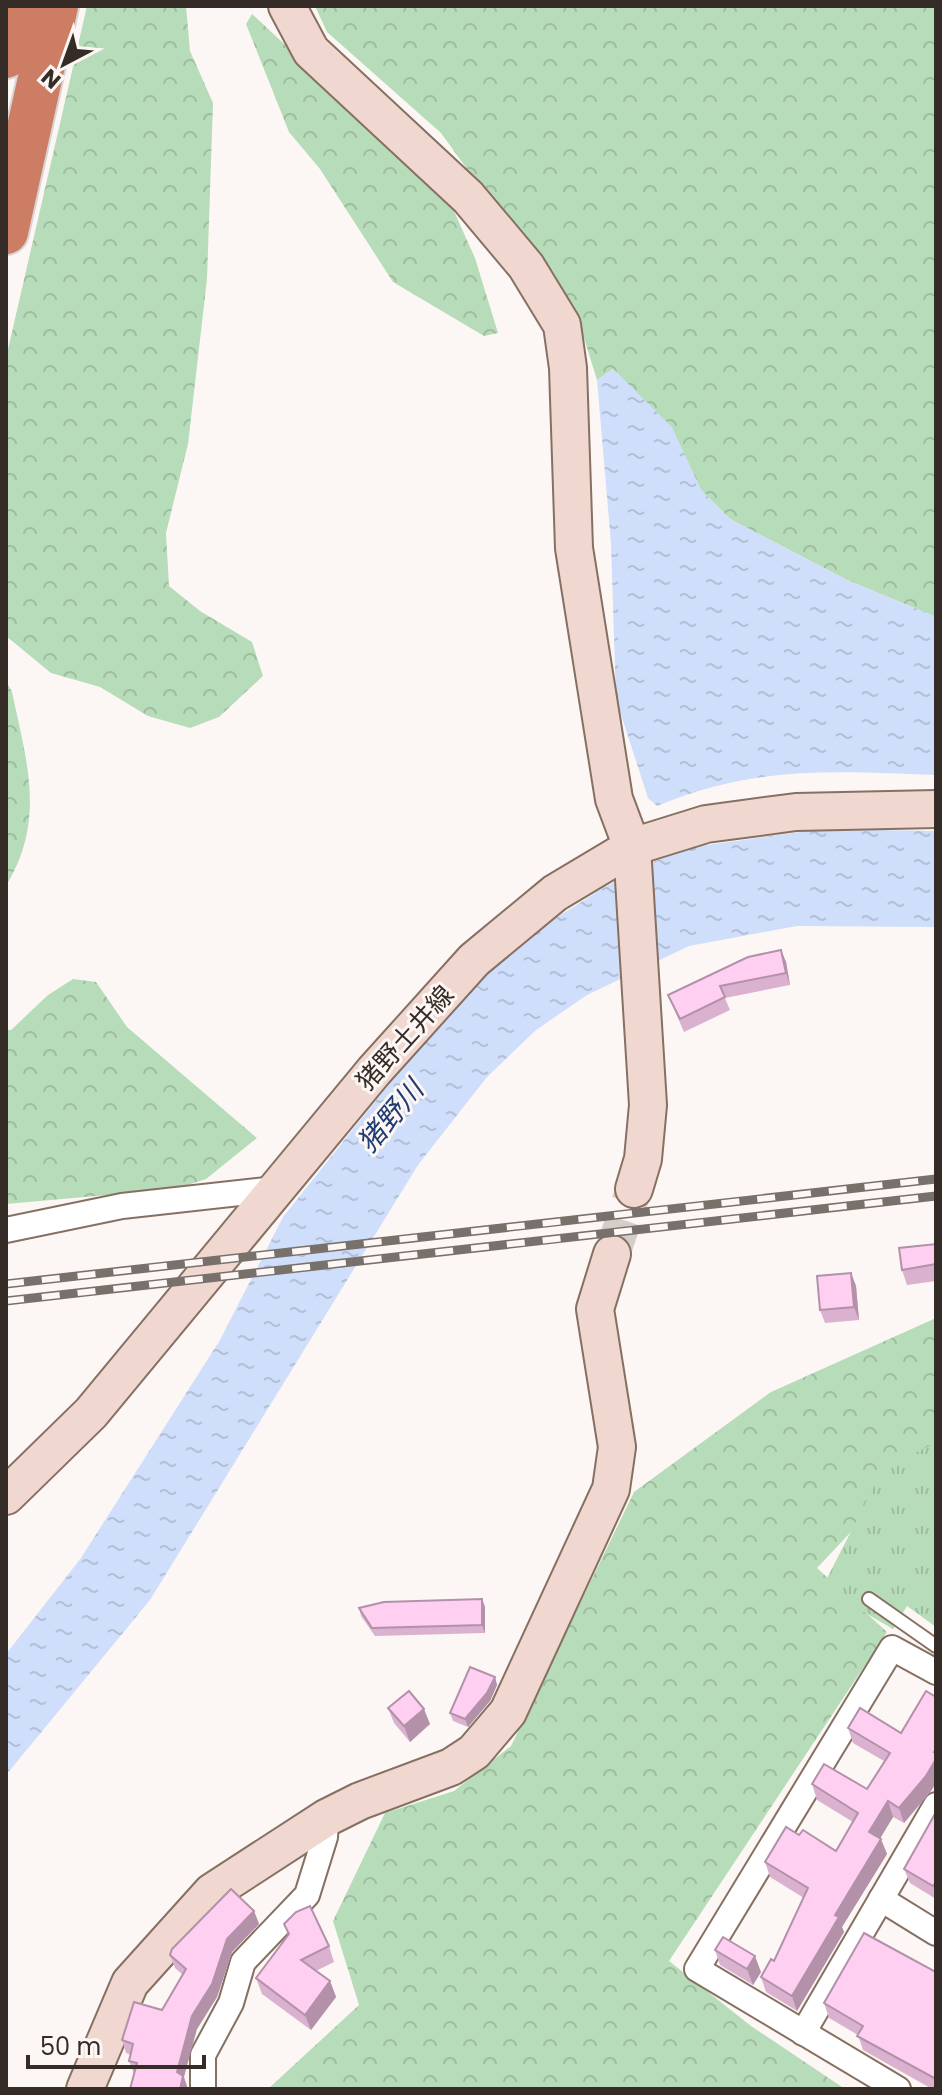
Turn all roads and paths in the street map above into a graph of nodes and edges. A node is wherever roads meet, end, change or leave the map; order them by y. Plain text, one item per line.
1 (16, 6) edge
2 (56, 6) edge
3 (287, 6) edge
4 (6, 56) edge
5 (6, 232) edge
6 (936, 809) edge
7 (632, 862) junction
8 (275, 1189) junction
9 (634, 1189) tunnel mouth
10 (6, 1230) edge
11 (612, 1254) tunnel mouth
12 (6, 1496) edge
13 (869, 1599) dead end
14 (936, 1646) edge
15 (936, 1672) edge
16 (936, 1805) edge
17 (326, 1818) junction
18 (881, 1899) junction
19 (936, 1933) edge
20 (803, 2033) junction
21 (85, 2089) edge
22 (203, 2089) edge
23 (898, 2089) edge

1 - 4 highway
2 - 5 highway
3 - 7 street
6 - 7 street, 猪野土井線
7 - 8 street, 猪野土井線
7 - 9 street
8 - 10 street
8 - 12 street, 猪野土井線
11 - 17 street
13 - 14 lane
15 - 20 street
16 - 18 street
17 - 21 street
17 - 22 street
18 - 19 street
18 - 20 street
20 - 23 street

